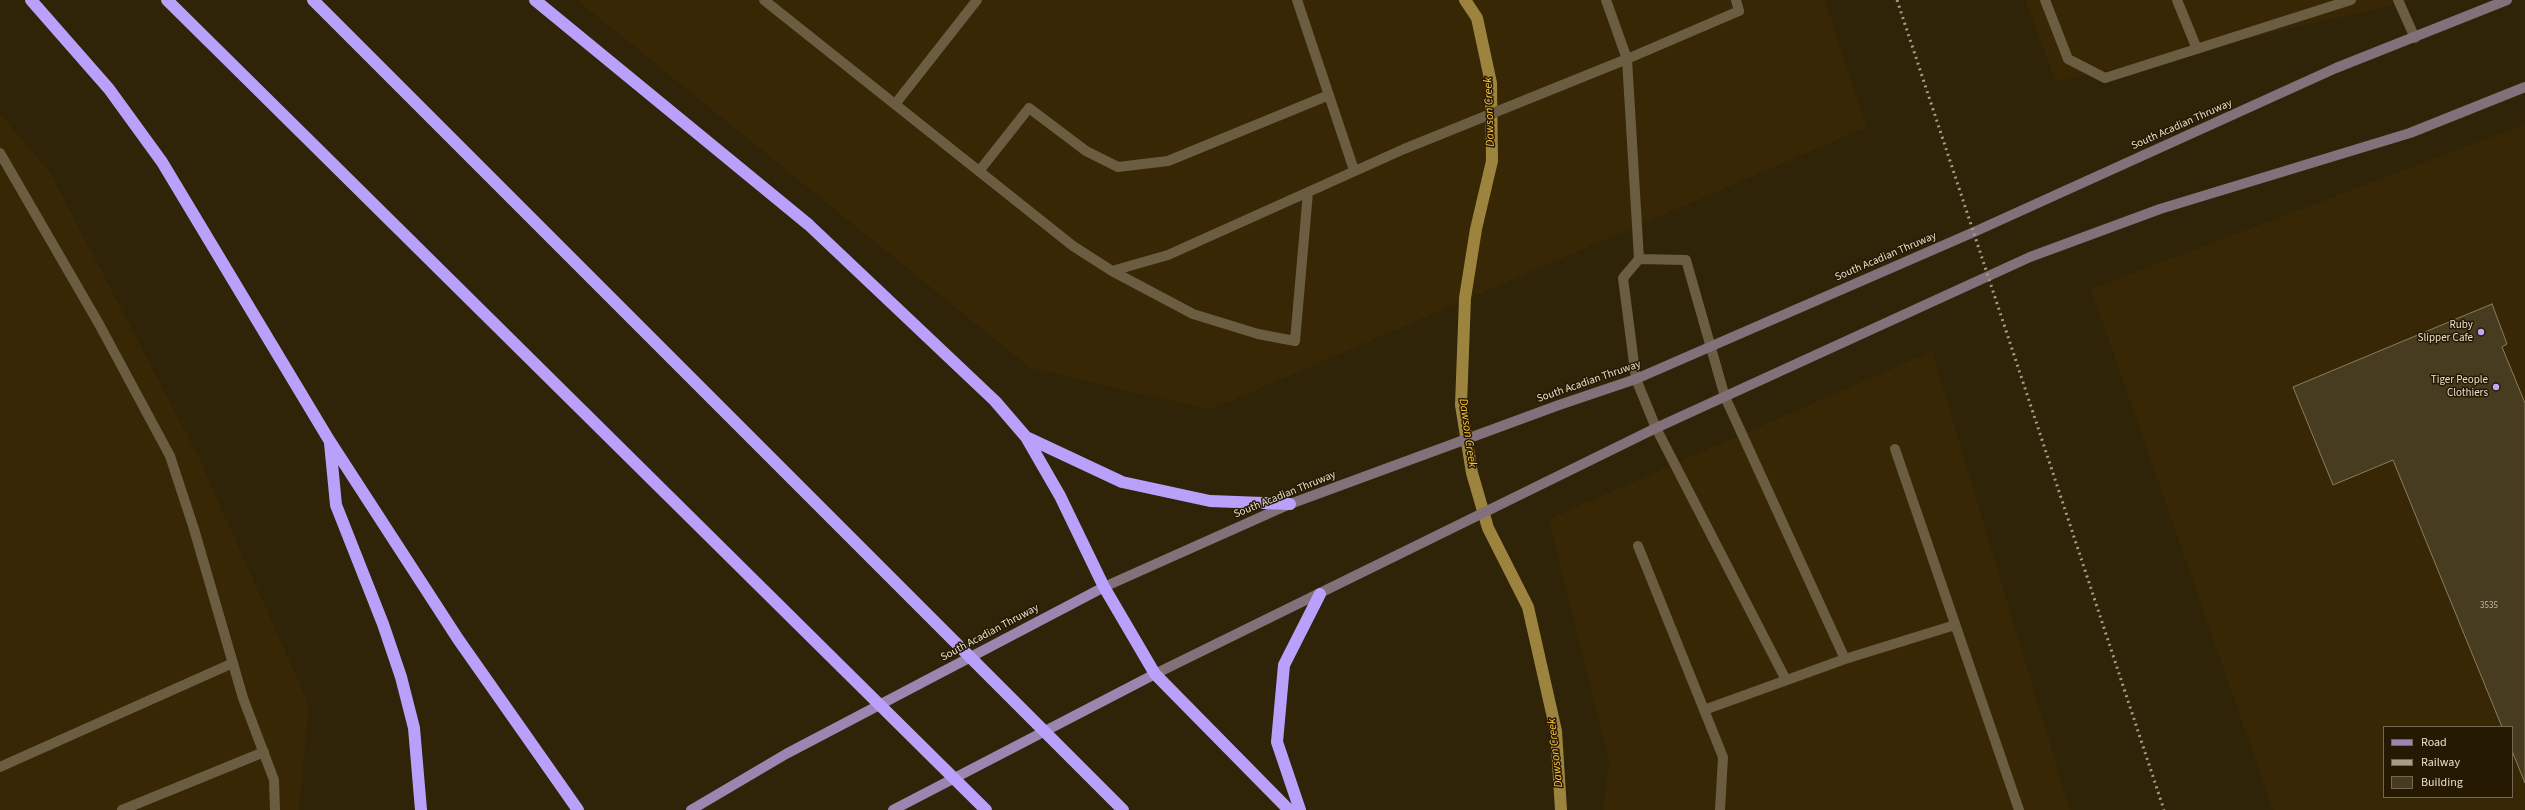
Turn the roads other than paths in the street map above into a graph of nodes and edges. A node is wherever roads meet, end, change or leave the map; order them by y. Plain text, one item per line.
1 (31, 0) edge
2 (167, 0) edge
3 (313, 0) edge
4 (535, 0) edge
5 (764, 0) edge
6 (977, 0) edge
7 (1297, 0) edge
8 (1606, 0) edge
9 (1736, 0) edge
10 (2045, 0) edge
11 (2177, 0) edge
12 (2351, 0) edge
13 (2398, 0) edge
14 (2507, 0) edge
15 (2415, 38) junction
16 (2197, 49) junction
17 (1627, 59) junction
18 (2525, 87) edge
19 (1329, 95) junction
20 (896, 103) junction
21 (0, 153) edge
22 (980, 170) junction
23 (1354, 170) junction
24 (1308, 192) junction
25 (1639, 260) junction
26 (1112, 271) junction
27 (1710, 348) junction
28 (1636, 379) junction
29 (1725, 397) junction
30 (1656, 428) junction
31 (1026, 437) junction
32 (329, 440) junction
33 (1895, 449) dead end
34 (1290, 504) junction
35 (1638, 546) dead end
36 (1104, 587) junction
37 (1320, 594) junction
38 (1955, 625) junction
39 (1845, 659) junction
40 (233, 663) junction
41 (1155, 674) junction
42 (1786, 680) junction
43 (1704, 710) junction
44 (264, 752) junction
45 (0, 767) edge
46 (122, 810) edge
47 (275, 810) edge
48 (421, 810) edge
49 (578, 810) edge
50 (691, 810) edge
51 (893, 810) edge
52 (986, 810) edge
53 (1123, 810) edge
54 (1289, 810) edge
55 (1300, 810) edge
56 (1720, 810) edge
57 (2018, 810) edge

1 - 32 highway
2 - 52 highway
3 - 53 highway
4 - 31 highway
5 - 20 lane
6 - 20 lane
7 - 19 lane
8 - 17 lane
9 - 17 lane
10 - 16 lane
11 - 16 lane
12 - 16 lane
13 - 15 lane
14 - 15 main road, South Acadian Thruway
15 - 27 main road, South Acadian Thruway
17 - 23 lane
17 - 25 lane
18 - 29 main road
19 - 22 lane
19 - 23 lane
20 - 22 lane
21 - 40 lane
22 - 26 lane
23 - 24 lane
24 - 26 lane
24 - 26 lane
25 - 27 lane
25 - 28 lane
27 - 28 main road, South Acadian Thruway
27 - 29 lane
28 - 30 lane
28 - 34 main road, South Acadian Thruway
29 - 30 main road
29 - 39 lane
30 - 37 main road
30 - 42 lane
31 - 34 highway
31 - 36 highway
32 - 48 highway
32 - 49 highway
33 - 38 lane
34 - 36 main road, South Acadian Thruway
35 - 43 lane
36 - 41 highway
36 - 50 main road, South Acadian Thruway
37 - 41 main road
37 - 55 highway
38 - 39 lane
38 - 57 lane
39 - 42 lane
40 - 44 lane
40 - 45 lane
41 - 51 main road
41 - 54 highway
42 - 43 lane
43 - 56 lane
44 - 46 lane
44 - 47 lane

